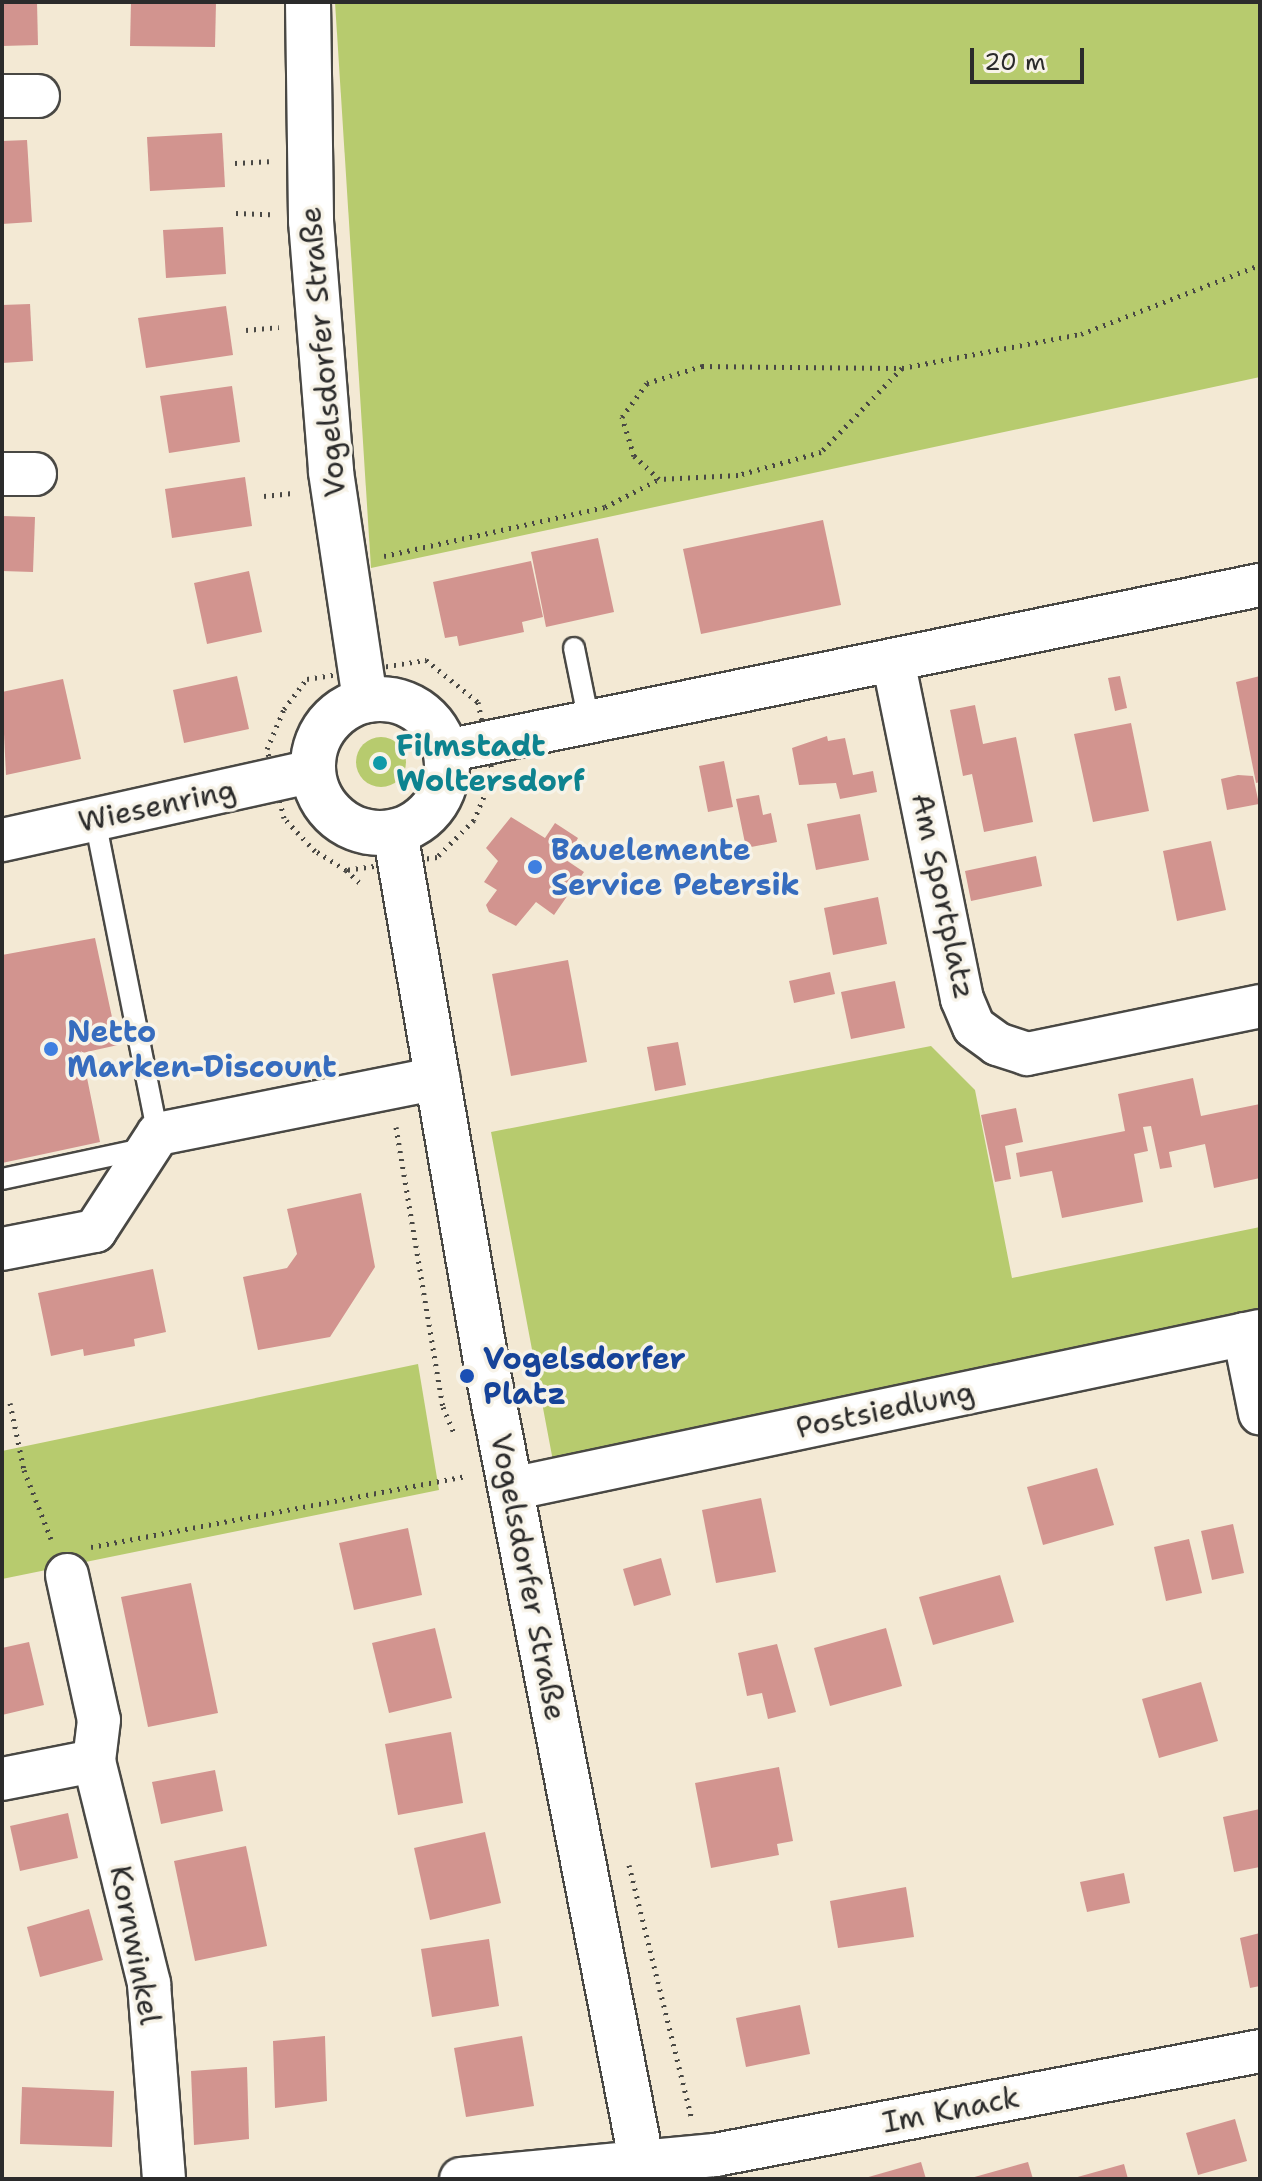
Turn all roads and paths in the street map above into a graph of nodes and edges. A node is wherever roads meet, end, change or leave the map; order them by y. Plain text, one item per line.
1 (308, 2) edge
2 (274, 161) dead end
3 (235, 163) dead end
4 (236, 213) dead end
5 (275, 214) dead end
6 (1260, 265) edge
7 (283, 327) dead end
8 (246, 330) dead end
9 (902, 368) junction
10 (659, 479) junction
11 (304, 493) dead end
12 (264, 496) dead end
13 (343, 565) junction
14 (1260, 585) edge
15 (574, 648) dead end
16 (893, 660) junction
17 (362, 686) junction
18 (589, 722) junction
19 (466, 748) junction
20 (294, 776) junction
21 (95, 820) junction
22 (2, 840) edge
23 (398, 847) junction
24 (1260, 1006) edge
25 (438, 1078) junction
26 (152, 1141) junction
27 (2, 1179) edge
28 (2, 1249) edge
29 (1252, 1333) edge
30 (10, 1403) dead end
31 (1260, 1413) edge
32 (491, 1482) junction
33 (62, 1565) junction
34 (94, 1761) junction
35 (2, 1779) edge
36 (1260, 2051) edge
37 (643, 2171) edge
38 (164, 2179) edge
39 (461, 2179) edge

1 - 13 street, Vogelsdorfer Straße
2 - 3 path
4 - 5 path
6 - 9 path
7 - 8 path
9 - 10 path
9 - 10 path
10 - 13 path
11 - 12 path
13 - 17 street, Vogelsdorfer Straße
14 - 16 street
15 - 18 lane
16 - 18 street
16 - 24 street, Am Sportplatz
17 - 19 street
17 - 19 path
17 - 20 street
17 - 20 path
18 - 19 street
19 - 23 street
19 - 23 path
20 - 21 street, Wiesenring
20 - 23 street
20 - 23 path
21 - 22 street, Wiesenring
21 - 26 lane
23 - 25 street, Vogelsdorfer Straße
25 - 26 street
25 - 32 street, Vogelsdorfer Straße
26 - 27 lane
26 - 28 street
29 - 31 street
29 - 32 street, Postsiedlung
30 - 33 path
32 - 33 path
32 - 37 street, Vogelsdorfer Straße
33 - 34 street, Kornwinkel
34 - 35 street
34 - 38 street, Kornwinkel
36 - 37 street, Im Knack
37 - 39 street

